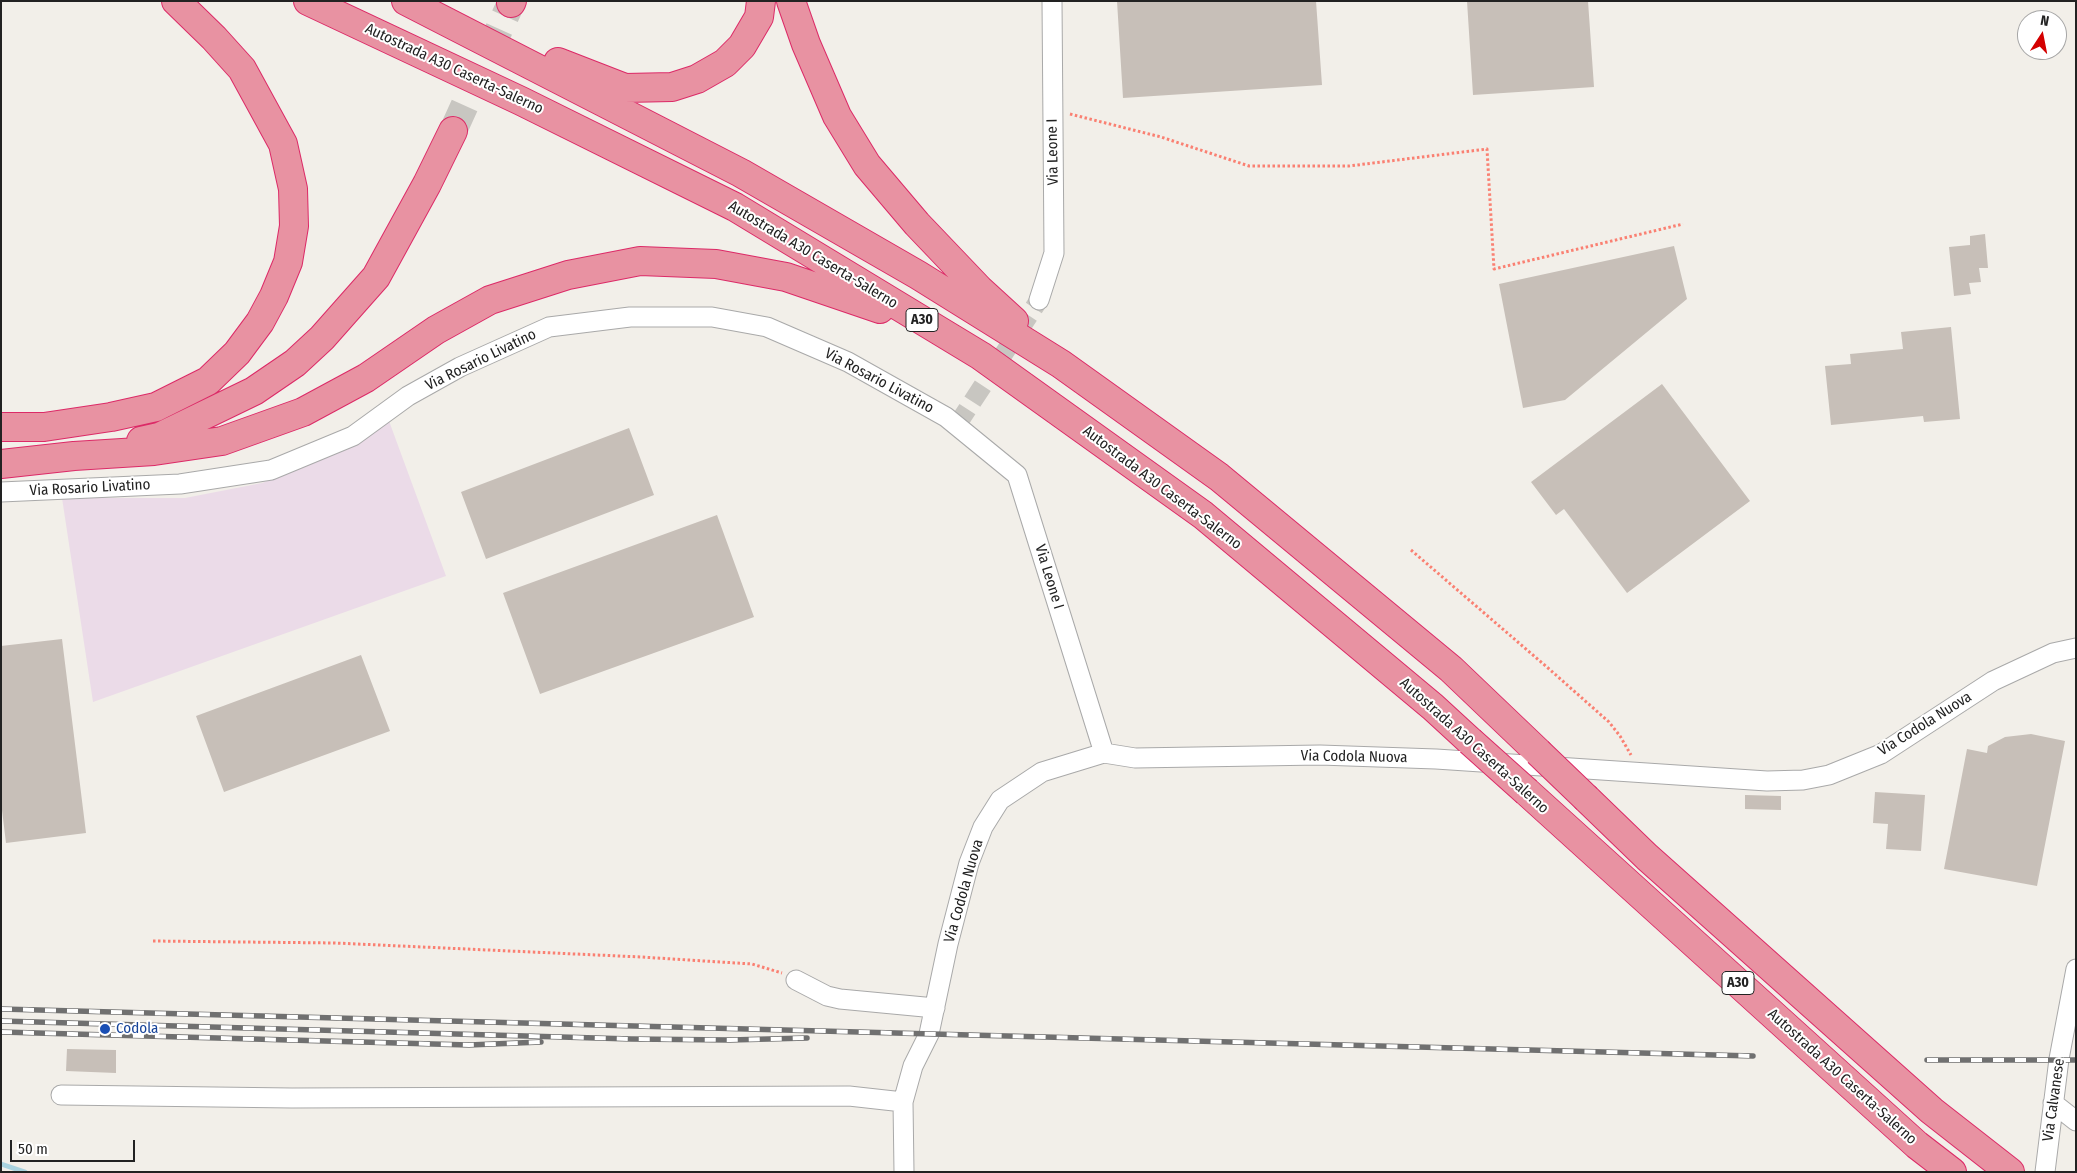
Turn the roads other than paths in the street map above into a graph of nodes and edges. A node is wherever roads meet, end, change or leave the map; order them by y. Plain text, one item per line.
1 (176, 1) edge
2 (308, 1) edge
3 (406, 1) edge
4 (761, 1) edge
5 (791, 1) edge
6 (1052, 1) edge
7 (433, 15) junction
8 (453, 131) tunnel mouth
9 (1039, 300) tunnel mouth
10 (981, 356) junction
11 (1061, 364) junction
12 (200, 417) junction
13 (957, 425) joint
14 (1, 426) edge
15 (44, 427) junction
16 (74, 456) junction
17 (1, 464) edge
18 (1, 492) edge
19 (2076, 640) edge
20 (2076, 648) edge
21 (2053, 653) junction
22 (1104, 753) junction
23 (2076, 969) edge
24 (796, 980) road end
25 (935, 1008) junction
26 (61, 1095) dead end
27 (903, 1102) junction
28 (2053, 1103) junction
29 (2076, 1122) edge
30 (904, 1172) edge
31 (1952, 1172) edge
32 (2010, 1172) edge
33 (2045, 1172) edge

1 - 15 highway
2 - 10 highway, Autostrada A30 Caserta-Salerno / A30
3 - 7 highway, A30
4 - 7 highway
5 - 11 highway
6 - 9 street, Via Leone I
7 - 11 highway, A30
8 - 12 highway
10 - 16 highway
10 - 31 highway, Autostrada A30 Caserta-Salerno / A30, bridge
11 - 32 highway, A30, bridge
12 - 15 highway
12 - 16 highway
13 - 18 street, Via Rosario Livatino
13 - 22 street, Via Leone I
14 - 15 highway
16 - 17 highway
19 - 21 street
20 - 21 street, Via Codola Nuova
21 - 22 street, Via Codola Nuova
22 - 25 street, Via Codola Nuova
23 - 28 street, Via Calvanese
24 - 25 street
25 - 27 street, Via Codola Nuova
26 - 27 street
27 - 30 street, Via Codola Nuova
28 - 29 street
28 - 33 street, Via Calvanese

